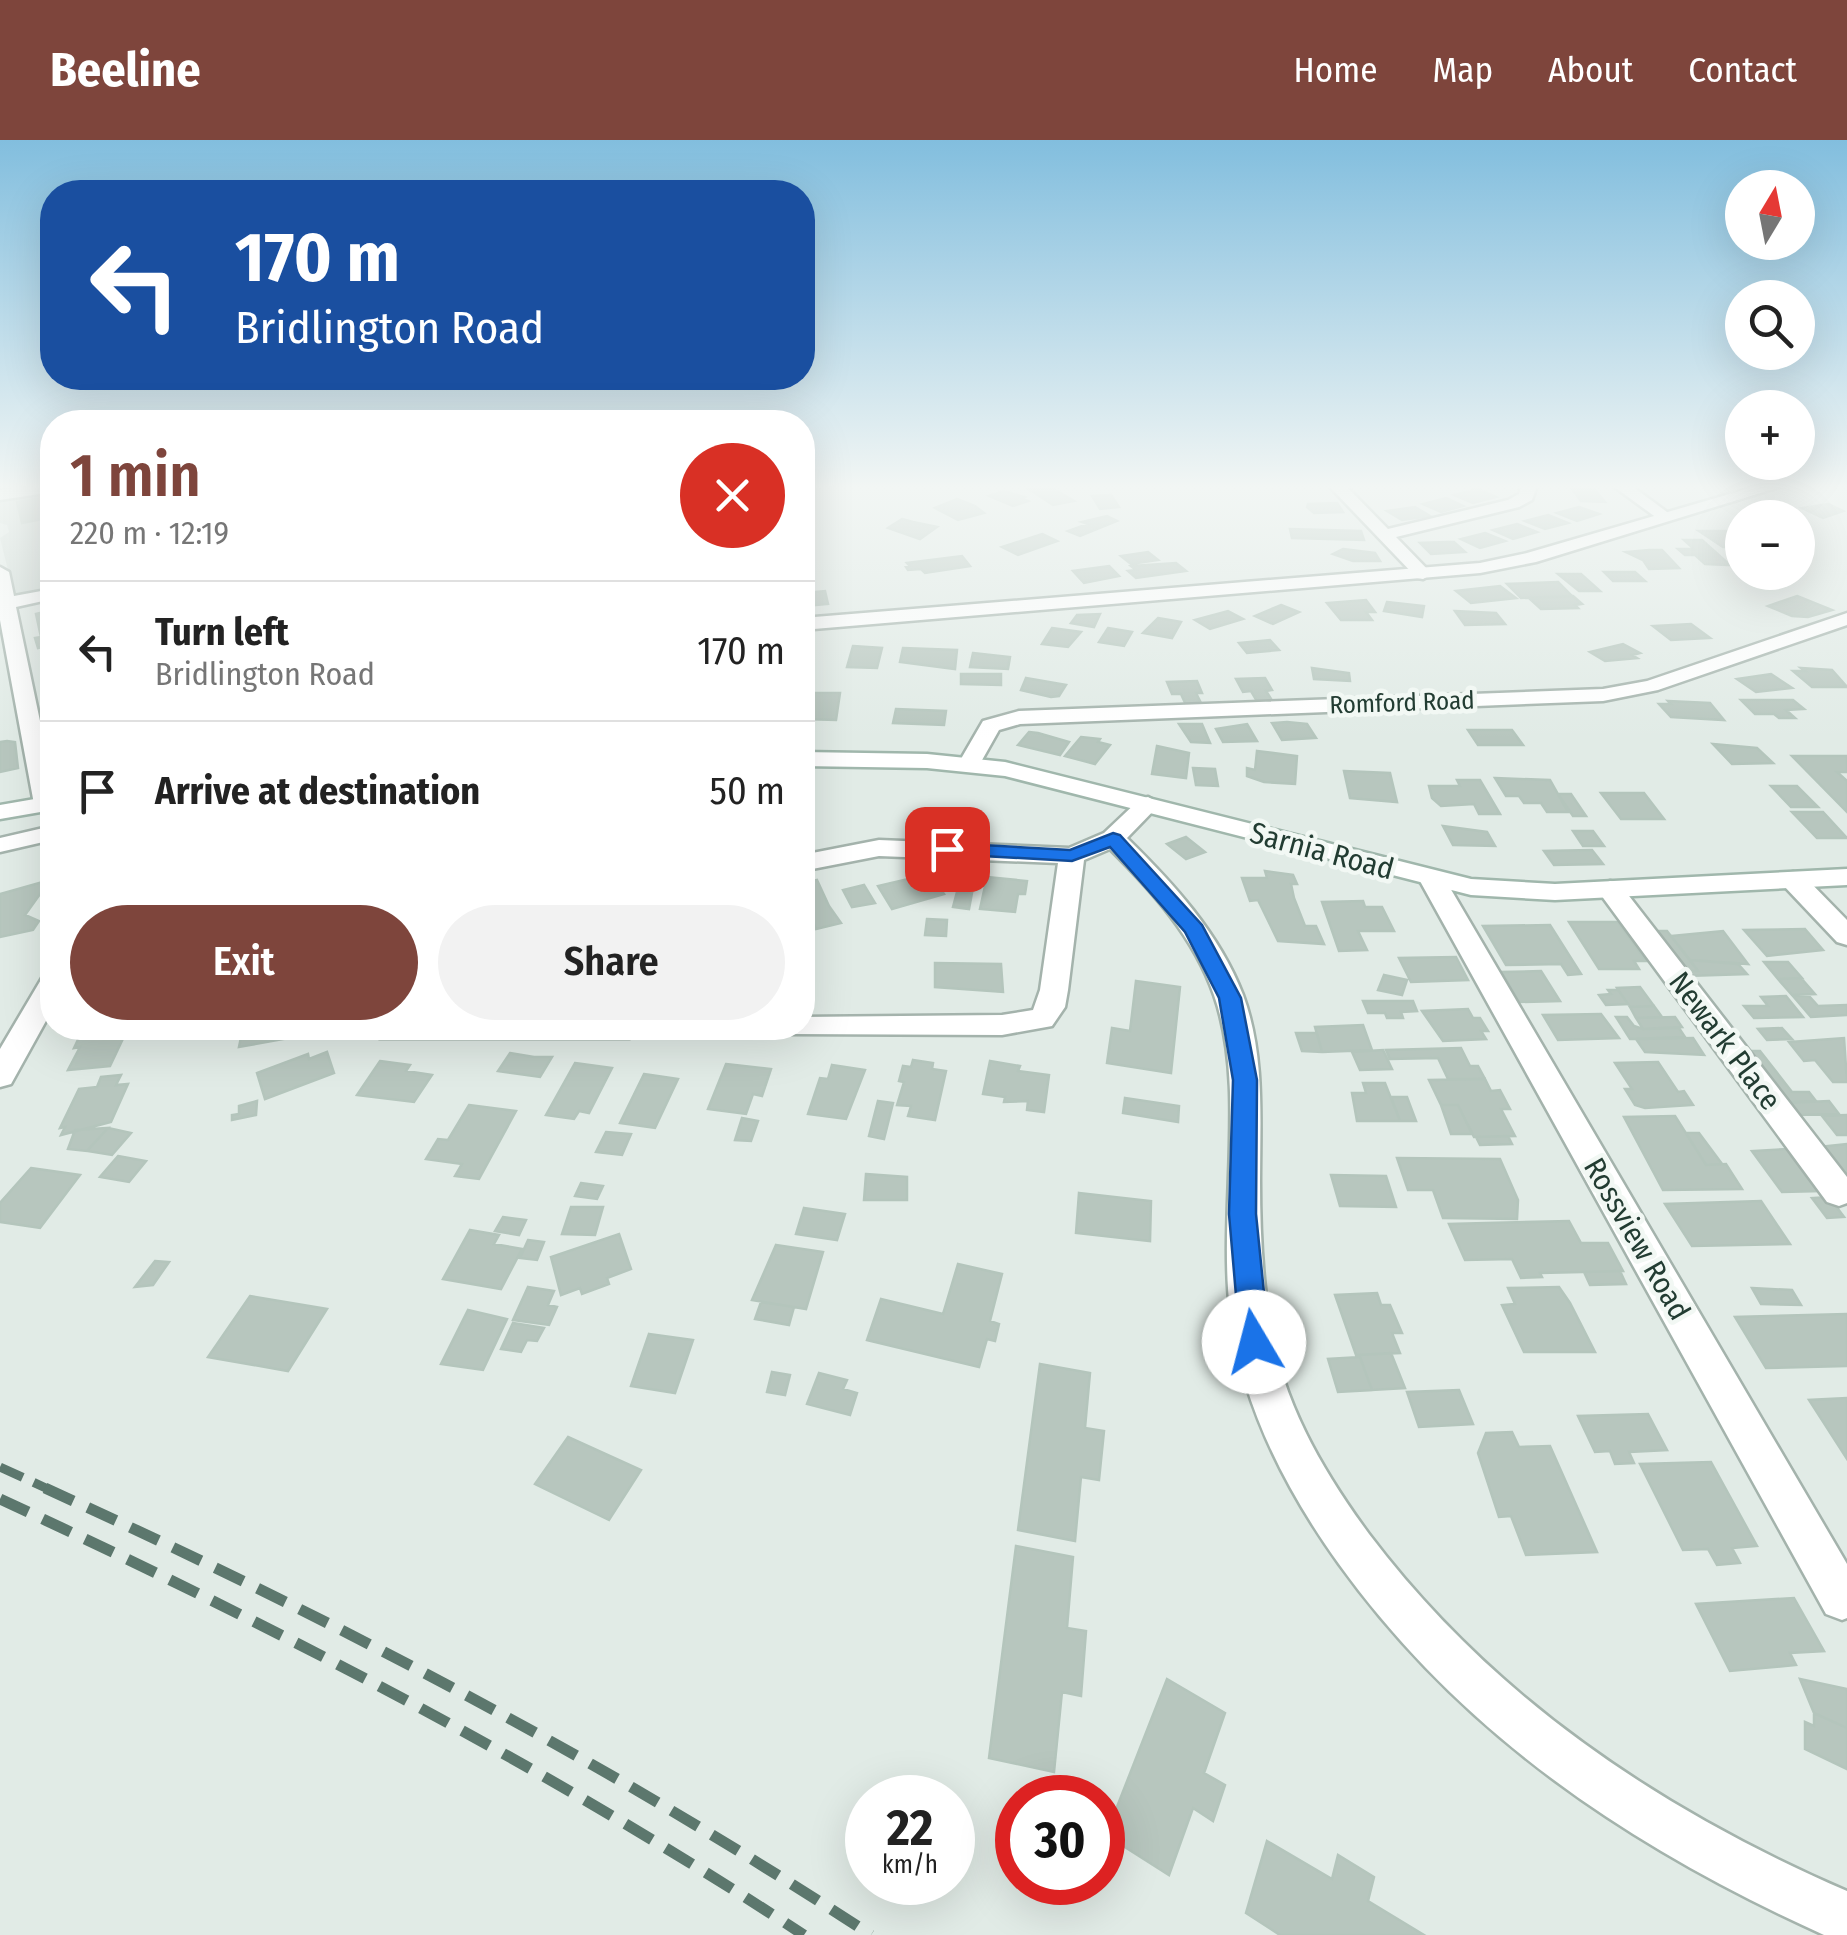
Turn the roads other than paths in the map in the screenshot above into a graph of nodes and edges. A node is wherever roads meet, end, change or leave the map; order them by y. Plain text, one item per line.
1 (1419, 570) edge
2 (1458, 570) edge
3 (0, 572) edge
4 (1423, 574) junction
5 (40, 596) edge
6 (6, 603) junction
7 (1847, 619) edge
8 (815, 623) edge
9 (815, 760) edge
10 (40, 762) edge
11 (969, 764) junction
12 (1148, 804) junction
13 (40, 805) edge
14 (0, 812) edge
15 (40, 836) edge
16 (1113, 838) junction
17 (0, 845) edge
18 (1072, 856) junction
19 (815, 860) edge
20 (1847, 877) edge
21 (1792, 880) junction
22 (1433, 881) junction
23 (1610, 889) junction
24 (1847, 936) edge
25 (40, 1006) edge
26 (815, 1026) edge
27 (0, 1076) edge
28 (1839, 1192) dead end
29 (1842, 1598) dead end
30 (1847, 1918) edge

1 - 4 street
2 - 4 street
3 - 6 street
4 - 8 street
5 - 6 street
6 - 10 street
7 - 11 street, Romford Road
9 - 11 street, Sarnia Road
11 - 12 street, Sarnia Road
12 - 16 street
12 - 22 street, Sarnia Road
13 - 14 street
15 - 17 street
16 - 18 street
16 - 30 street
18 - 19 street
18 - 26 street
20 - 21 street, Sarnia Road
21 - 23 street, Sarnia Road
21 - 24 street
22 - 23 street, Sarnia Road
22 - 29 street, Rossview Road
23 - 28 street, Newark Place
25 - 27 street

